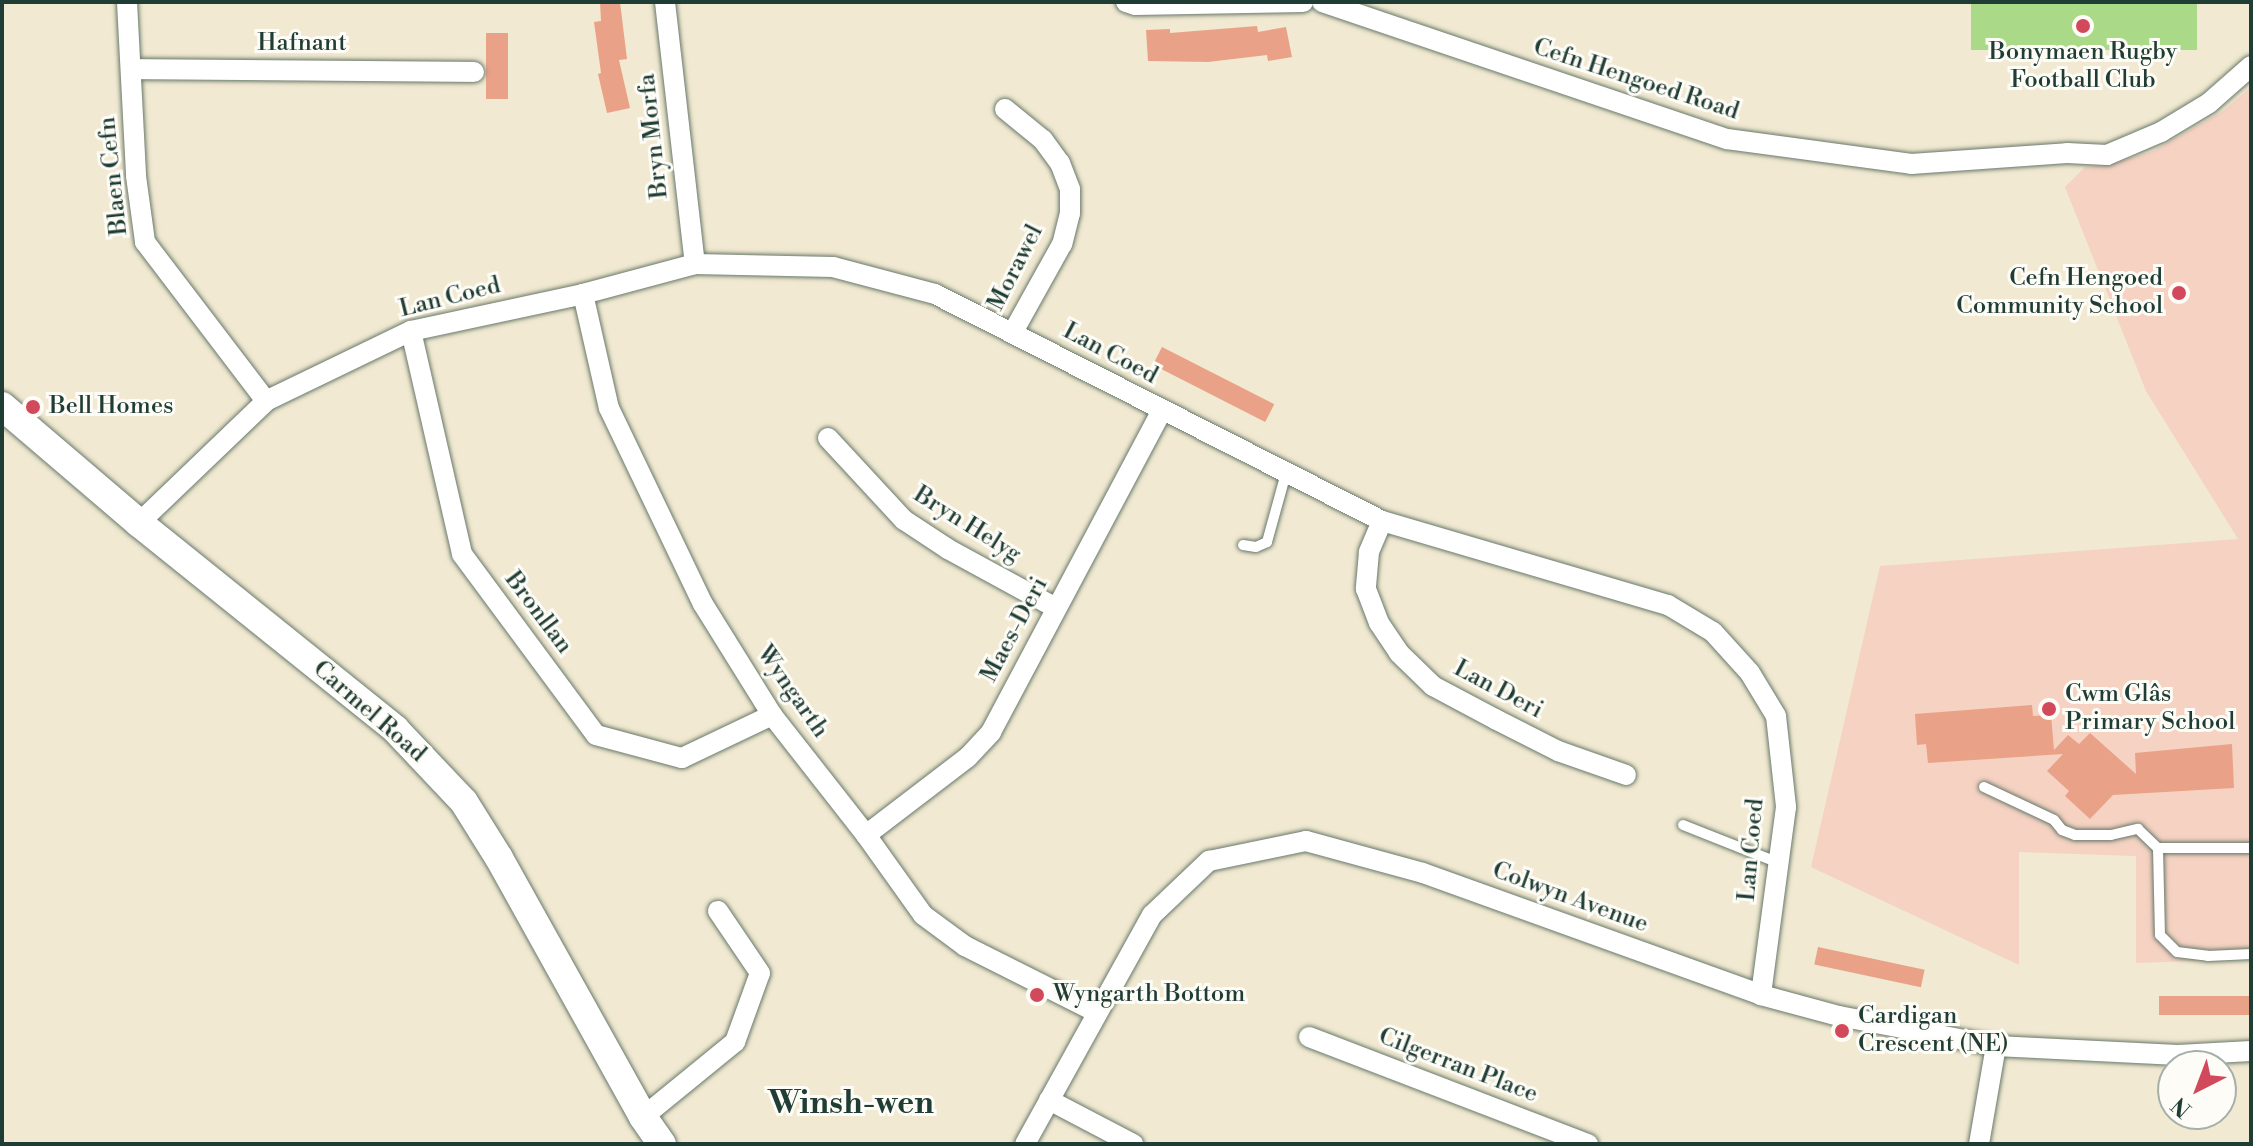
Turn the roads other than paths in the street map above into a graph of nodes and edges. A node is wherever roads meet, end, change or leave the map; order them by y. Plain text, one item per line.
1 (127, 2) edge
2 (665, 2) edge
3 (1126, 2) edge
4 (1303, 2) edge
5 (1322, 2) edge
6 (2251, 66) edge
7 (131, 69) junction
8 (474, 72) dead end
9 (1005, 109) dead end
10 (695, 264) junction
11 (583, 294) junction
12 (411, 331) junction
13 (1013, 332) junction
14 (266, 401) junction
15 (2, 406) edge
16 (1162, 411) junction
17 (828, 438) dead end
18 (1286, 473) junction
19 (1382, 521) junction
20 (139, 523) junction
21 (1243, 545) dead end
22 (1056, 608) junction
23 (772, 715) junction
24 (1626, 775) dead end
25 (1984, 787) dead end
26 (1683, 825) dead end
27 (866, 835) junction
28 (2158, 848) junction
29 (2249, 848) dead end
30 (1779, 863) junction
31 (718, 911) dead end
32 (2251, 954) edge
33 (1761, 995) junction
34 (1096, 1012) junction
35 (1309, 1037) dead end
36 (1996, 1046) junction
37 (2251, 1051) edge
38 (1049, 1100) junction
39 (643, 1117) junction
40 (662, 1144) edge
41 (1025, 1144) edge
42 (1133, 1144) edge
43 (1588, 1144) edge
44 (1979, 1144) edge

1 - 7 street, Blaen Cefn
2 - 10 street, Bryn Morfa
3 - 4 street
5 - 6 street, Cefn Hengoed Road
7 - 8 street, Hafnant
7 - 14 street, Blaen Cefn
9 - 13 street, Morawel
10 - 11 street, Lan Coed
10 - 13 street, Lan Coed
11 - 12 street, Lan Coed
11 - 23 street, Wyngarth
12 - 14 street, Lan Coed
12 - 23 street, Bronllan
13 - 16 street, Lan Coed
14 - 20 street, Lan Coed
15 - 20 street, Carmel Road
16 - 18 street, Lan Coed
16 - 22 street, Maes-Deri
17 - 22 street, Bryn Helyg
18 - 19 street, Lan Coed
18 - 21 lane
19 - 24 street, Lan Deri
19 - 30 street, Lan Coed
20 - 39 street, Carmel Road
22 - 27 street, Maes-Deri
23 - 27 street, Wyngarth
25 - 28 lane
26 - 30 lane
27 - 34 street, Wyngarth
28 - 29 lane
28 - 32 lane
30 - 33 street, Lan Coed
31 - 39 street
33 - 34 street, Colwyn Avenue
33 - 36 street, Colwyn Avenue
34 - 38 street, Colwyn Avenue
35 - 43 street, Cilgerran Place
36 - 37 street, Colwyn Avenue
36 - 44 street
38 - 41 street, Colwyn Avenue
38 - 42 street
39 - 40 street, Carmel Road

